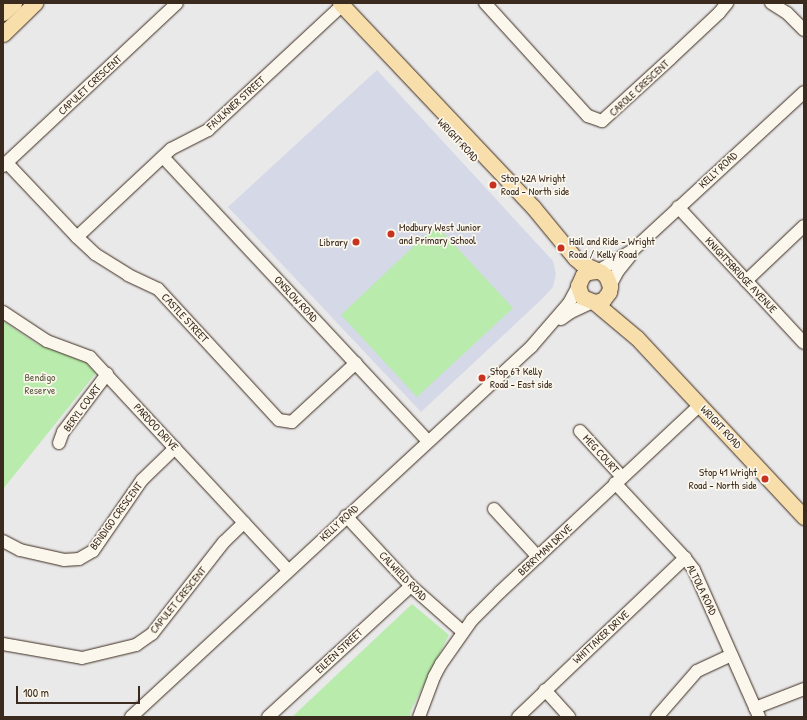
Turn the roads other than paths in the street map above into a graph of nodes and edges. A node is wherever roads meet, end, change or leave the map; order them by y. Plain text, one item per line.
1 (14, 3) edge
2 (35, 3) edge
3 (177, 3) edge
4 (485, 3) edge
5 (726, 3) edge
6 (771, 3) edge
7 (336, 5) edge
8 (3, 13) edge
9 (804, 30) edge
10 (3, 34) edge
11 (804, 92) edge
12 (163, 157) junction
13 (5, 165) edge
14 (678, 207) junction
15 (804, 226) edge
16 (77, 237) junction
17 (633, 250) junction
18 (597, 271) junction
19 (746, 281) junction
20 (579, 284) junction
21 (609, 289) junction
22 (593, 302) junction
23 (3, 312) edge
24 (547, 328) junction
25 (637, 338) junction
26 (804, 343) edge
27 (356, 363) junction
28 (107, 374) junction
29 (700, 405) junction
30 (580, 431) dead end
31 (428, 441) junction
32 (60, 443) dead end
33 (175, 448) junction
34 (619, 480) junction
35 (494, 509) dead end
36 (346, 516) junction
37 (804, 517) edge
38 (244, 523) junction
39 (3, 541) edge
40 (538, 557) junction
41 (685, 558) junction
42 (288, 570) junction
43 (411, 586) junction
44 (463, 632) junction
45 (3, 644) edge
46 (732, 655) junction
47 (804, 688) edge
48 (545, 690) junction
49 (757, 713) edge
50 (138, 715) edge
51 (268, 717) edge
52 (419, 717) edge
53 (518, 717) edge
54 (569, 717) edge
55 (657, 717) edge

1 - 8 main road
2 - 10 main road
3 - 13 street, CAPULET CRESCENT
4 - 5 street, CAROLE CRESCENT
6 - 9 street
7 - 12 street, FAULKNER STREET
7 - 18 main road, WRIGHT ROAD
7 - 20 main road, WRIGHT ROAD
11 - 14 street, KELLY ROAD
12 - 16 street, FAULKNER STREET
12 - 27 street, ONSLOW ROAD
13 - 16 street, CASTLE STREET
14 - 17 street, KELLY ROAD
14 - 19 street, KNIGHTSBRIDGE AVENUE
15 - 19 street
16 - 27 street, CASTLE STREET
17 - 18 street, KELLY ROAD
17 - 21 street, KELLY ROAD
18 - 20 main road
18 - 21 main road
19 - 26 street, KNIGHTSBRIDGE AVENUE
20 - 22 main road
20 - 24 street, KELLY ROAD
21 - 22 main road
21 - 25 main road, WRIGHT ROAD
22 - 24 street, KELLY ROAD
22 - 25 main road, WRIGHT ROAD
23 - 28 street, PARDOO DRIVE
24 - 31 street, KELLY ROAD
25 - 29 main road, WRIGHT ROAD
27 - 31 street, ONSLOW ROAD
28 - 32 street, BERYL COURT
28 - 33 street, PARDOO DRIVE
29 - 34 street, BERRYMAN DRIVE
29 - 37 main road, WRIGHT ROAD
30 - 34 street, MEG COURT
31 - 36 street, KELLY ROAD
33 - 38 street, PARDOO DRIVE
33 - 39 street, BENDIGO CRESCENT
34 - 40 street, BERRYMAN DRIVE
34 - 41 street, ALTOLA ROAD
35 - 40 street
36 - 42 street, KELLY ROAD
36 - 43 street, CALWIELD ROAD
38 - 42 street, PARDOO DRIVE
38 - 45 street, CAPULET CRESCENT
40 - 44 street, BERRYMAN DRIVE
41 - 46 street, ALTOLA ROAD
41 - 48 street, WHITTAKER DRIVE
42 - 50 street, KELLY ROAD
43 - 44 street, CALWIELD ROAD
43 - 51 street, EILEEN STREET
44 - 52 street, BERRYMAN DRIVE
46 - 49 street, ALTOLA ROAD
46 - 55 street
47 - 49 street
48 - 53 street, WHITTAKER DRIVE
48 - 54 street

